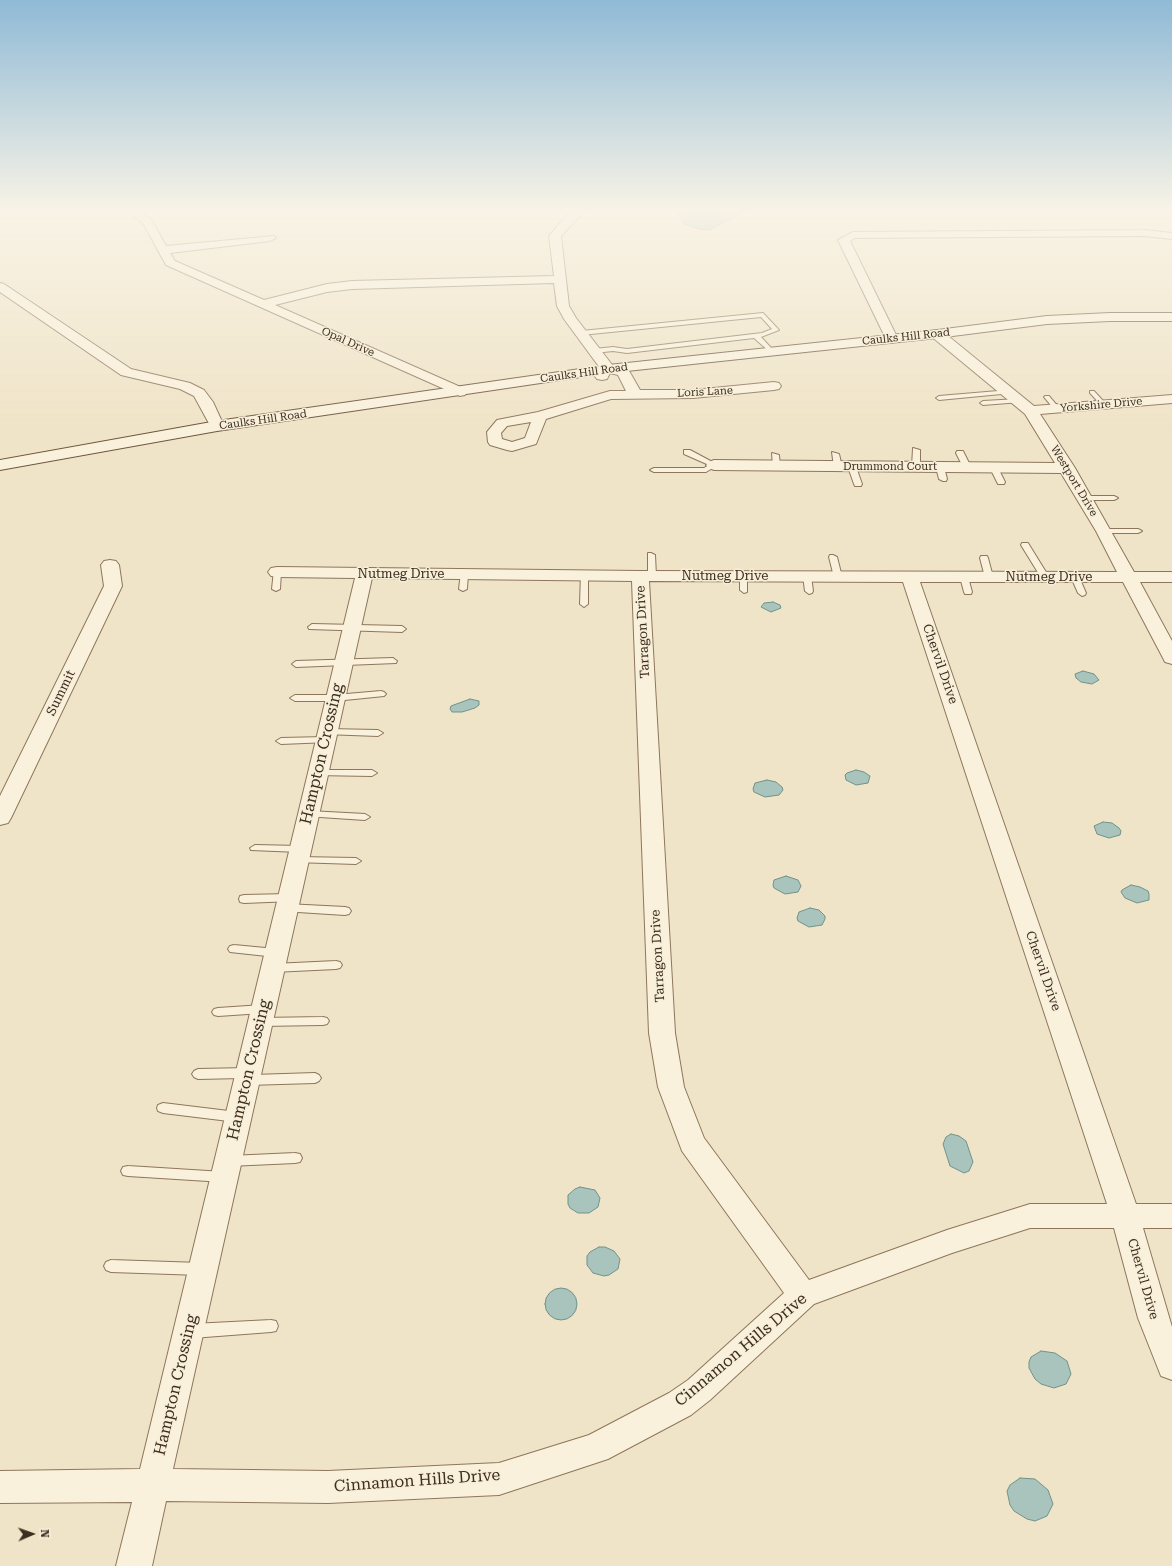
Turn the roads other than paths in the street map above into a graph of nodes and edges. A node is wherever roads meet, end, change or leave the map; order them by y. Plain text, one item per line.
1 (211, 281) edge
2 (488, 281) edge
3 (560, 281) edge
4 (864, 281) edge
5 (0, 287) edge
6 (18, 300) junction
7 (0, 304) edge
8 (264, 304) junction
9 (1172, 317) edge
10 (581, 333) junction
11 (937, 334) junction
12 (756, 336) junction
13 (892, 339) junction
14 (594, 351) junction
15 (771, 351) junction
16 (608, 369) junction
17 (774, 386) dead end
18 (460, 392) junction
19 (1092, 392) dead end
20 (614, 394) junction
21 (635, 394) junction
22 (1046, 397) dead end
23 (939, 398) dead end
24 (1172, 399) edge
25 (1020, 402) junction
26 (983, 403) dead end
27 (1104, 405) junction
28 (1057, 409) junction
29 (540, 416) dead end
30 (216, 426) junction
31 (916, 450) dead end
32 (687, 452) dead end
33 (960, 453) dead end
34 (842, 462) junction
35 (0, 465) edge
36 (714, 465) junction
37 (916, 467) junction
38 (967, 468) junction
39 (994, 468) junction
40 (1067, 468) junction
41 (654, 470) dead end
42 (1001, 482) dead end
43 (858, 484) dead end
44 (1084, 498) junction
45 (1114, 498) dead end
46 (1104, 531) junction
47 (1138, 531) dead end
48 (1025, 545) dead end
49 (651, 555) dead end
50 (833, 557) dead end
51 (984, 558) dead end
52 (110, 565) dead end
53 (277, 572) joint
54 (364, 573) junction
55 (584, 575) junction
56 (646, 576) junction
57 (838, 577) junction
58 (910, 577) junction
59 (989, 577) junction
60 (1045, 577) junction
61 (1075, 577) junction
62 (1128, 577) junction
63 (1172, 577) edge
64 (276, 589) dead end
65 (1082, 593) dead end
66 (584, 604) dead end
67 (312, 627) dead end
68 (351, 629) junction
69 (402, 629) dead end
70 (1172, 658) edge
71 (393, 661) dead end
72 (296, 664) dead end
73 (343, 664) junction
74 (381, 694) dead end
75 (296, 698) dead end
76 (335, 698) junction
77 (378, 733) dead end
78 (327, 736) junction
79 (281, 740) dead end
80 (318, 773) junction
81 (372, 773) dead end
82 (7, 791) edge
83 (308, 814) junction
84 (365, 816) dead end
85 (0, 818) edge
86 (255, 848) dead end
87 (299, 855) junction
88 (356, 862) dead end
89 (244, 899) dead end
90 (288, 903) junction
91 (345, 912) dead end
92 (234, 949) dead end
93 (274, 960) junction
94 (336, 965) dead end
95 (218, 1012) dead end
96 (262, 1016) junction
97 (323, 1021) dead end
98 (198, 1074) dead end
99 (247, 1077) junction
100 (315, 1078) dead end
101 (163, 1108) dead end
102 (237, 1117) junction
103 (295, 1158) dead end
104 (226, 1169) junction
105 (128, 1171) dead end
106 (1125, 1215) junction
107 (1172, 1216) edge
108 (111, 1266) dead end
109 (202, 1269) junction
110 (803, 1295) junction
111 (271, 1326) dead end
112 (188, 1331) junction
113 (1172, 1366) edge
114 (153, 1485) junction
115 (0, 1487) edge
116 (134, 1566) edge

1 - 8 street, Opal Drive
2 - 8 street
3 - 10 street
4 - 13 street
5 - 6 street
6 - 7 street
6 - 30 street
8 - 18 street, Opal Drive
9 - 11 main road, Caulks Hill Road
10 - 12 lane
10 - 14 street
11 - 13 main road, Caulks Hill Road
11 - 25 street, Westport Drive
12 - 14 lane
12 - 15 lane
13 - 15 main road, Caulks Hill Road
14 - 16 street
15 - 16 main road, Caulks Hill Road
16 - 18 main road, Caulks Hill Road
16 - 20 street
16 - 21 street
17 - 21 street, Loris Lane
18 - 30 main road, Caulks Hill Road
19 - 27 lane
20 - 21 street, Loris Lane
20 - 29 street, Loris Lane
22 - 28 lane
23 - 25 lane
24 - 27 street, Yorkshire Drive
25 - 26 lane
25 - 28 street, Yorkshire Drive
25 - 40 street, Westport Drive
27 - 28 street, Yorkshire Drive
30 - 35 main road, Caulks Hill Road
31 - 37 lane
32 - 36 lane
33 - 38 lane
34 - 36 street, Drummond Court
34 - 37 street, Drummond Court
34 - 43 lane
36 - 41 lane
37 - 38 street, Drummond Court
38 - 39 street, Drummond Court
39 - 40 street, Drummond Court
39 - 42 lane
40 - 44 street, Westport Drive
44 - 45 lane
44 - 46 street, Westport Drive
46 - 47 lane
46 - 62 street, Westport Drive
48 - 60 lane
49 - 56 lane
50 - 57 lane
51 - 59 lane
52 - 82 street, Summit
53 - 54 street, Nutmeg Drive
53 - 64 lane
54 - 55 street, Nutmeg Drive
54 - 68 street, Hampton Crossing
55 - 56 street, Nutmeg Drive
55 - 66 lane
56 - 57 street, Nutmeg Drive
56 - 110 street, Tarragon Drive
57 - 58 street, Nutmeg Drive
58 - 59 street, Nutmeg Drive
58 - 106 street, Chervil Drive
59 - 60 street, Nutmeg Drive
60 - 61 street, Nutmeg Drive
61 - 62 street, Nutmeg Drive
61 - 65 lane
62 - 63 street, Nutmeg Drive
62 - 70 street, Westport Drive
67 - 68 lane
68 - 69 lane
68 - 73 street, Hampton Crossing
71 - 73 lane
72 - 73 lane
73 - 76 street, Hampton Crossing
74 - 76 lane
75 - 76 lane
76 - 78 street, Hampton Crossing
77 - 78 lane
78 - 79 lane
78 - 80 street, Hampton Crossing
80 - 81 lane
80 - 83 street, Hampton Crossing
82 - 85 street, Summit
83 - 84 lane
83 - 87 street, Hampton Crossing
86 - 87 lane
87 - 88 lane
87 - 90 street, Hampton Crossing
89 - 90 lane
90 - 91 lane
90 - 93 street, Hampton Crossing
92 - 93 lane
93 - 94 lane
93 - 96 street, Hampton Crossing
95 - 96 lane
96 - 97 lane
96 - 99 street, Hampton Crossing
98 - 99 lane
99 - 100 lane
99 - 102 street, Hampton Crossing
101 - 102 lane
102 - 104 street, Hampton Crossing
103 - 104 lane
104 - 105 lane
104 - 109 street, Hampton Crossing
106 - 107 street, Cinnamon Hills Drive
106 - 110 street, Cinnamon Hills Drive
106 - 113 street, Chervil Drive
108 - 109 lane
109 - 112 street, Hampton Crossing
110 - 114 street, Cinnamon Hills Drive
111 - 112 lane
112 - 114 street, Hampton Crossing
114 - 115 street, Cinnamon Hills Drive
114 - 116 street, Hampton Crossing

